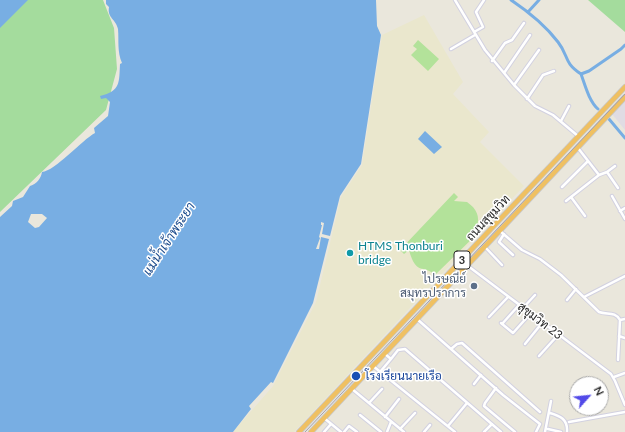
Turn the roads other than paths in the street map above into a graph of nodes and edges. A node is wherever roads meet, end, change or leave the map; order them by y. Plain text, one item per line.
1 (455, 0) edge
2 (484, 0) edge
3 (524, 23) dead end
4 (474, 34) junction
5 (530, 34) dead end
6 (451, 49) dead end
7 (539, 50) dead end
8 (492, 61) junction
9 (554, 71) dead end
10 (504, 73) junction
11 (514, 85) junction
12 (625, 87) edge
13 (625, 97) edge
14 (527, 99) junction
15 (570, 106) dead end
16 (561, 121) junction
17 (578, 137) junction
18 (578, 148) junction
19 (588, 160) junction
20 (615, 166) dead end
21 (607, 172) junction
22 (599, 176) junction
23 (562, 187) dead end
24 (618, 188) dead end
25 (612, 196) dead end
26 (571, 197) junction
27 (566, 201) dead end
28 (625, 208) edge
29 (620, 211) junction
30 (584, 216) dead end
31 (625, 219) edge
32 (502, 232) junction
33 (485, 246) junction
34 (513, 256) dead end
35 (502, 264) dead end
36 (467, 265) junction
37 (625, 276) edge
38 (576, 289) junction
39 (535, 295) dead end
40 (508, 297) junction
41 (584, 297) junction
42 (567, 300) dead end
43 (519, 305) junction
44 (523, 308) junction
45 (530, 314) junction
46 (489, 317) dead end
47 (416, 319) junction
48 (625, 319) edge
49 (620, 320) junction
50 (542, 323) junction
51 (401, 325) junction
52 (405, 332) junction
53 (392, 334) junction
54 (558, 335) junction
55 (401, 336) junction
56 (619, 336) junction
57 (625, 338) edge
58 (525, 344) dead end
59 (451, 350) junction
60 (385, 354) junction
61 (539, 356) dead end
62 (391, 359) junction
63 (618, 360) dead end
64 (373, 366) junction
65 (380, 372) junction
66 (625, 373) edge
67 (481, 375) junction
68 (614, 377) junction
69 (474, 384) dead end
70 (496, 388) junction
71 (351, 389) junction
72 (382, 389) dead end
73 (399, 399) dead end
74 (551, 401) dead end
75 (369, 403) junction
76 (467, 403) junction
77 (625, 405) edge
78 (540, 412) dead end
79 (625, 412) edge
80 (415, 413) dead end
81 (550, 413) junction
82 (360, 415) dead end
83 (385, 417) junction
84 (324, 418) junction
85 (391, 422) junction
86 (569, 422) dead end
87 (331, 424) junction
88 (492, 424) junction
89 (430, 425) dead end
90 (448, 426) junction
91 (400, 429) junction
92 (546, 431) edge
93 (299, 432) edge
94 (311, 432) edge
95 (324, 432) edge
96 (342, 432) edge
97 (357, 432) edge
98 (381, 432) edge
99 (387, 432) edge
100 (404, 432) edge
101 (424, 432) edge
102 (455, 432) edge
103 (484, 432) edge
104 (501, 432) edge
105 (515, 432) edge
106 (536, 432) edge
107 (561, 432) edge
108 (566, 432) edge

1 - 4 street
2 - 4 street
3 - 8 street
4 - 6 street
4 - 8 street
5 - 10 street
7 - 11 street
8 - 10 street
9 - 14 street
10 - 11 street
11 - 14 street
12 - 17 highway, ถนนสุขุมวิท / 3
13 - 18 highway, ถนนสุขุมวิท / 3
14 - 16 street
15 - 16 street
16 - 17 street
17 - 51 highway, ถนนสุขุมวิท / 3
18 - 19 street
18 - 32 highway, ถนนสุขุมวิท / 3
19 - 22 street
19 - 23 street
20 - 21 street
21 - 22 street
21 - 24 street
22 - 26 street
25 - 29 street
26 - 27 street
26 - 30 street
28 - 29 street
29 - 31 street
32 - 33 highway, ถนนสุขุมวิท / 3
32 - 34 street
32 - 38 street
33 - 35 street
33 - 36 highway, ถนนสุขุมวิท / 3
36 - 40 street, สุขุมวิท 23
36 - 47 highway, ถนนสุขุมวิท / 3
37 - 41 street
38 - 41 street
38 - 42 street
39 - 44 street
40 - 43 street, สุขุมวิท 23
40 - 46 street
41 - 49 street
43 - 44 street, สุขุมวิท 23
43 - 45 street
44 - 45 street, สุขุมวิท 23
45 - 50 street, สุขุมวิท 23
47 - 52 highway, ถนนสุขุมวิท / 3
47 - 59 street
48 - 49 street
49 - 56 street
50 - 54 street, สุขุมวิท 23
50 - 58 street
51 - 52 highway
51 - 53 highway, ถนนสุขุมวิท / 3
52 - 55 highway, ถนนสุขุมวิท / 3
53 - 55 highway
53 - 93 highway, ถนนสุขุมวิท / 3
54 - 61 street
54 - 68 street, สุขุมวิท 23
55 - 60 highway, ถนนสุขุมวิท / 3
56 - 57 street
56 - 63 street
59 - 67 street
59 - 78 street
60 - 62 street
60 - 64 highway, ถนนสุขุมวิท / 3
62 - 65 street
62 - 76 street
64 - 65 street
64 - 71 highway, ถนนสุขุมวิท / 3
65 - 90 street
66 - 68 street
67 - 69 street
67 - 70 street
68 - 77 street
70 - 105 street
70 - 106 street
71 - 75 street
71 - 84 highway, ถนนสุขุมวิท / 3
72 - 75 street
73 - 83 street
74 - 81 street
75 - 83 street
76 - 88 street
76 - 90 street
79 - 86 street
80 - 91 street
81 - 92 street
81 - 108 street
82 - 98 street
83 - 85 street
84 - 87 street
84 - 94 highway, ถนนสุขุมวิท / 3
85 - 91 street
85 - 99 street
87 - 95 street
87 - 96 street
88 - 103 street
88 - 104 street
89 - 101 street
90 - 102 street
91 - 100 street
92 - 107 street
96 - 97 street

